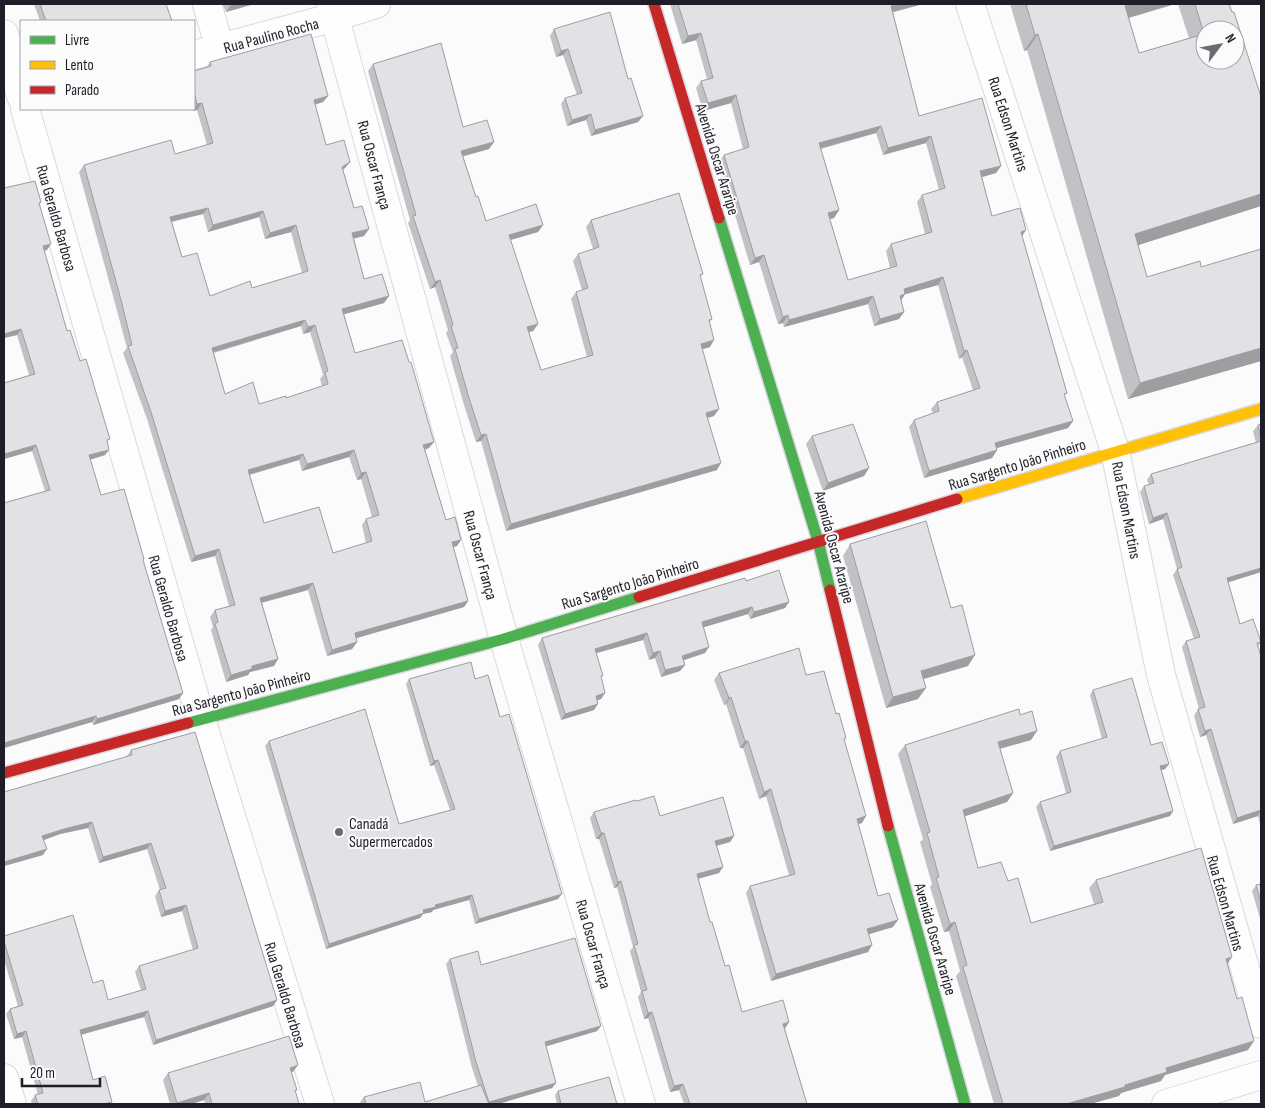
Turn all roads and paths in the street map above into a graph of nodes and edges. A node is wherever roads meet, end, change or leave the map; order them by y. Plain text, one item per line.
1 (207, 4) edge
2 (376, 4) edge
3 (654, 4) edge
4 (970, 4) edge
5 (333, 10) edge
6 (4, 34) edge
7 (220, 48) junction
8 (195, 55) edge
9 (20, 94) edge
10 (20, 98) edge
11 (4, 106) edge
12 (25, 110) edge
13 (1261, 409) edge
14 (1115, 451) junction
15 (818, 541) junction
16 (504, 639) junction
17 (201, 719) junction
18 (4, 773) edge
19 (1261, 1024) edge
20 (1261, 1075) edge
21 (4, 1078) edge
22 (12, 1104) edge
23 (320, 1104) edge
24 (641, 1104) edge
25 (966, 1104) edge
26 (1166, 1104) edge

1 - 7 street
2 - 5 street, Rua Paulino Rocha
3 - 15 street, Avenida Oscar Araripe
4 - 14 street, Rua Edson Martins
5 - 7 street, Rua Paulino Rocha
5 - 16 street, Rua Oscar França
6 - 9 street
7 - 8 street, Rua Paulino Rocha
10 - 11 street
12 - 17 street, Rua Geraldo Barbosa
13 - 14 street, Rua Sargento João Pinheiro
14 - 15 street, Rua Sargento João Pinheiro
14 - 19 street, Rua Edson Martins
15 - 16 street, Rua Sargento João Pinheiro
15 - 25 street, Avenida Oscar Araripe
16 - 17 street, Rua Sargento João Pinheiro
16 - 24 street, Rua Oscar França
17 - 18 street, Rua Sargento João Pinheiro
17 - 23 street, Rua Geraldo Barbosa
20 - 26 street
21 - 22 street

